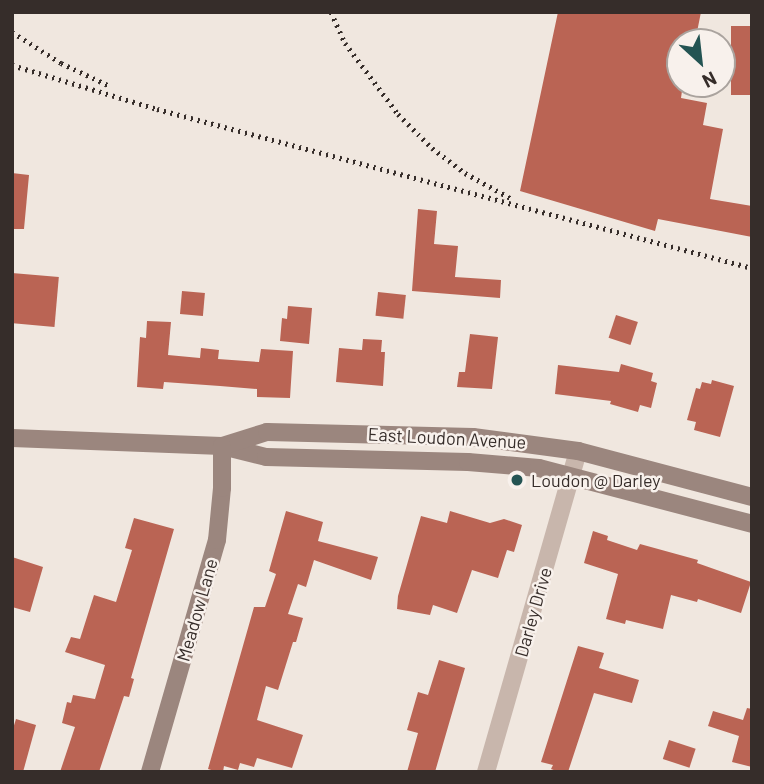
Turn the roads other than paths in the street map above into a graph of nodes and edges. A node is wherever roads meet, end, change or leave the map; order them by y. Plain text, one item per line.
1 (12, 438) edge
2 (222, 446) junction
3 (578, 451) junction
4 (572, 475) junction
5 (752, 497) edge
6 (752, 524) edge
7 (150, 772) edge
8 (486, 772) edge

1 - 2 main road, East Loudon Avenue
2 - 3 main road, East Loudon Avenue
2 - 4 main road, East Loudon Avenue
2 - 7 main road, Meadow Lane
3 - 4 street, Darley Drive
3 - 5 main road, East Loudon Avenue
4 - 6 main road, East Loudon Avenue
4 - 8 street, Darley Drive

